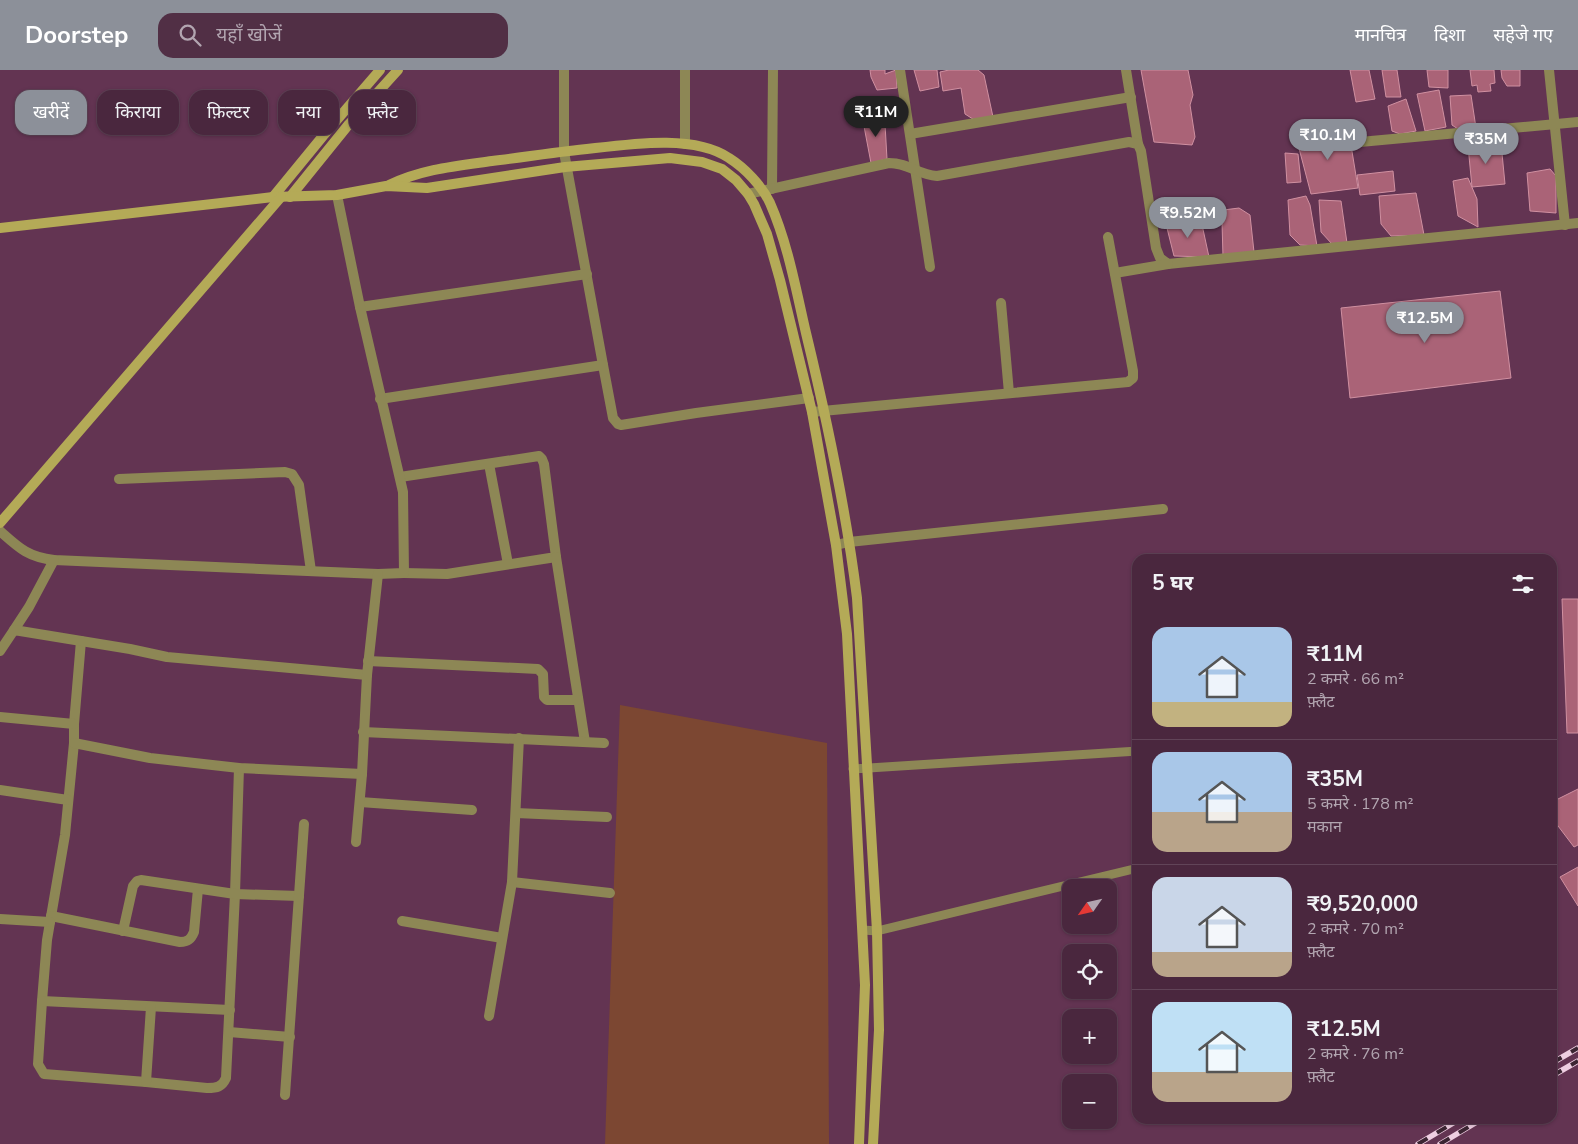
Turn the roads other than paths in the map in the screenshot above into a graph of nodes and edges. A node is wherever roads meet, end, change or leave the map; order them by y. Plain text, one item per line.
1 (380, 70) edge
2 (398, 70) edge
3 (564, 70) edge
4 (686, 70) edge
5 (773, 70) edge
6 (900, 70) edge
7 (1126, 70) edge
8 (1549, 70) edge
9 (1130, 97) junction
10 (1578, 122) edge
11 (1555, 124) junction
12 (910, 134) junction
13 (1360, 142) dead end
14 (685, 144) junction
15 (1138, 144) junction
16 (564, 152) junction
17 (566, 166) junction
18 (914, 169) junction
19 (386, 186) junction
20 (767, 190) junction
21 (748, 194) junction
22 (337, 195) junction
23 (281, 197) junction
24 (1578, 223) edge
25 (1566, 224) junction
26 (0, 228) edge
27 (1108, 237) dead end
28 (1168, 264) junction
29 (930, 267) dead end
30 (1115, 273) junction
31 (587, 274) junction
32 (1000, 303) dead end
33 (360, 307) junction
34 (603, 365) junction
35 (1009, 393) junction
36 (809, 398) junction
37 (380, 399) junction
38 (825, 411) junction
39 (812, 412) junction
40 (489, 464) junction
41 (400, 476) junction
42 (119, 479) dead end
43 (1163, 509) dead end
44 (5, 510) edge
45 (0, 523) edge
46 (0, 530) edge
47 (849, 542) junction
48 (836, 545) junction
49 (556, 557) junction
50 (54, 560) junction
51 (508, 564) junction
52 (311, 571) junction
53 (404, 573) junction
54 (378, 574) junction
55 (14, 630) junction
56 (81, 642) junction
57 (0, 650) edge
58 (368, 660) junction
59 (367, 675) junction
60 (578, 700) junction
61 (0, 717) edge
62 (74, 724) junction
63 (363, 732) junction
64 (519, 738) junction
65 (585, 742) junction
66 (74, 743) junction
67 (604, 743) dead end
68 (1132, 751) edge
69 (239, 768) junction
70 (853, 769) junction
71 (867, 769) junction
72 (362, 774) junction
73 (0, 790) edge
74 (68, 800) junction
75 (360, 802) junction
76 (472, 810) dead end
77 (516, 813) junction
78 (607, 817) dead end
79 (304, 824) dead end
80 (356, 842) dead end
81 (1132, 869) edge
82 (512, 882) junction
83 (198, 889) junction
84 (610, 893) dead end
85 (235, 894) junction
86 (299, 896) junction
87 (0, 919) edge
88 (51, 919) junction
89 (402, 921) dead end
90 (863, 930) junction
91 (123, 931) junction
92 (877, 931) junction
93 (502, 938) junction
94 (42, 1001) junction
95 (151, 1007) junction
96 (230, 1010) junction
97 (489, 1016) dead end
98 (229, 1032) junction
99 (290, 1037) junction
100 (146, 1082) junction
101 (285, 1095) dead end
102 (859, 1144) edge
103 (873, 1144) edge

1 - 23 main road
2 - 23 main road
3 - 16 street
4 - 14 street
5 - 20 street
6 - 12 street
7 - 9 street
8 - 11 street
9 - 12 street
9 - 15 street
10 - 11 street
11 - 13 street
11 - 25 street
12 - 18 street
14 - 16 main road
14 - 20 main road
15 - 18 street
15 - 28 street
16 - 17 street
16 - 19 main road
17 - 19 main road
17 - 21 main road
17 - 31 street
18 - 20 street
18 - 29 street
19 - 22 main road
20 - 21 street
20 - 38 main road
21 - 36 main road
22 - 23 main road
22 - 33 street
23 - 26 main road
23 - 44 main road
24 - 25 street
25 - 28 street
27 - 30 street
28 - 30 street
30 - 35 street
31 - 33 street
31 - 34 street
32 - 35 street
33 - 37 street
34 - 36 street
34 - 37 street
35 - 38 street
36 - 39 main road
37 - 41 street
38 - 39 street
38 - 47 main road
39 - 48 main road
40 - 41 street
40 - 49 street
40 - 51 street
41 - 53 street
42 - 52 street
43 - 47 street
44 - 45 main road
46 - 50 street
47 - 48 street
47 - 71 main road
48 - 70 main road
49 - 51 street
49 - 60 street
50 - 52 street
50 - 55 street
51 - 53 street
52 - 54 street
53 - 54 street
54 - 58 street
55 - 56 street
55 - 57 street
56 - 59 street
56 - 62 street
58 - 59 street
58 - 60 street
59 - 63 street
60 - 65 street
61 - 62 street
62 - 66 street
63 - 64 street
63 - 72 street
64 - 65 street
64 - 77 street
65 - 67 street
66 - 69 street
66 - 74 street
68 - 71 lane
69 - 72 street
69 - 85 street
70 - 71 lane
70 - 90 main road
71 - 92 main road
72 - 75 street
73 - 74 street
74 - 88 street
75 - 76 street
75 - 80 street
77 - 78 street
77 - 82 street
79 - 86 street
81 - 92 lane
82 - 84 street
82 - 93 street
83 - 85 street
83 - 91 street
83 - 91 street
85 - 86 street
85 - 96 street
86 - 99 street
87 - 88 street
88 - 91 street
88 - 94 street
89 - 93 street
90 - 92 lane
90 - 102 main road
92 - 103 main road
93 - 97 street
94 - 95 street
94 - 100 street
95 - 96 street
95 - 100 street
96 - 98 street
98 - 99 street
98 - 100 street
99 - 101 street

